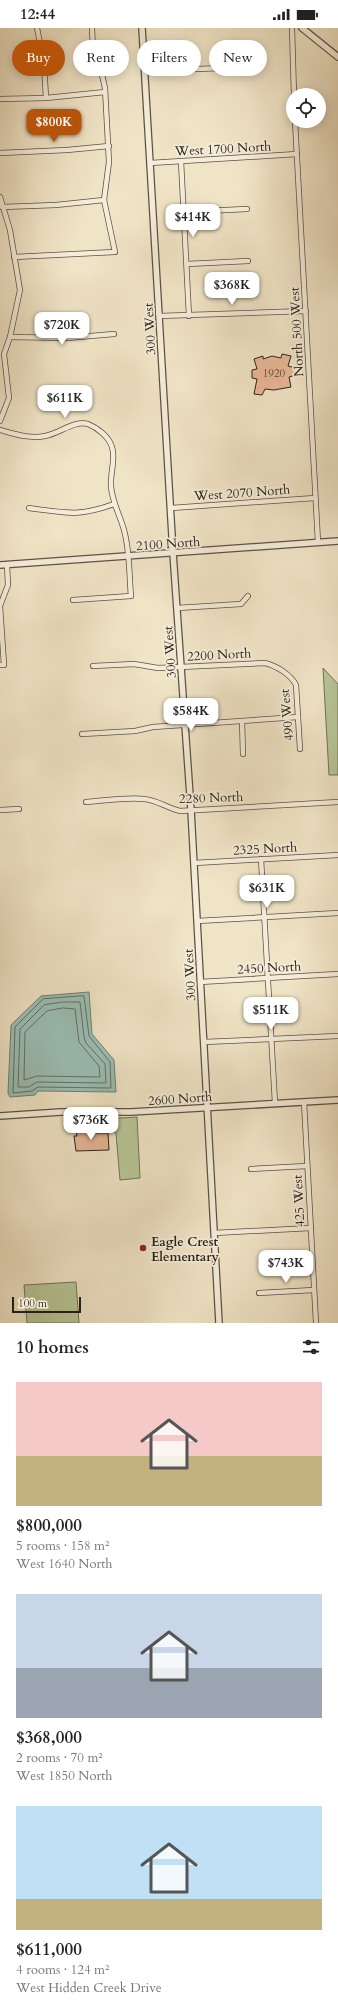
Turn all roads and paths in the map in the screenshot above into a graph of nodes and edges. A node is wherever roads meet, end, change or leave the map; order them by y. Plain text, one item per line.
1 (37, 28) edge
2 (92, 28) edge
3 (142, 28) edge
4 (292, 28) edge
5 (302, 28) edge
6 (143, 40) edge
7 (338, 57) edge
8 (146, 76) edge
9 (294, 88) edge
10 (105, 92) junction
11 (46, 98) junction
12 (0, 99) edge
13 (295, 128) edge
14 (109, 146) junction
15 (0, 153) edge
16 (297, 154) junction
17 (181, 161) junction
18 (150, 163) junction
19 (0, 197) edge
20 (104, 200) junction
21 (2, 207) junction
22 (247, 209) dead end
23 (184, 212) junction
24 (14, 257) junction
25 (248, 261) dead end
26 (187, 264) junction
27 (306, 311) junction
28 (159, 316) junction
29 (189, 316) junction
30 (114, 334) dead end
31 (10, 337) junction
32 (0, 421) edge
33 (0, 430) edge
34 (315, 498) junction
35 (114, 504) junction
36 (29, 508) dead end
37 (171, 508) junction
38 (338, 541) edge
39 (318, 542) junction
40 (173, 553) junction
41 (128, 557) junction
42 (7, 564) junction
43 (0, 565) edge
44 (248, 596) dead end
45 (73, 600) dead end
46 (177, 608) junction
47 (2, 665) edge
48 (274, 665) joint
49 (93, 666) dead end
50 (181, 667) junction
51 (298, 717) junction
52 (242, 721) junction
53 (185, 724) junction
54 (82, 734) dead end
55 (300, 749) dead end
56 (243, 754) dead end
57 (86, 802) dead end
58 (338, 802) edge
59 (19, 809) dead end
60 (0, 810) edge
61 (191, 810) junction
62 (338, 855) edge
63 (261, 859) junction
64 (194, 864) junction
65 (338, 913) edge
66 (265, 917) junction
67 (197, 921) junction
68 (338, 974) edge
69 (268, 978) junction
70 (200, 982) junction
71 (338, 1036) edge
72 (271, 1039) junction
73 (204, 1042) junction
74 (338, 1100) edge
75 (304, 1102) junction
76 (275, 1103) junction
77 (208, 1107) junction
78 (0, 1116) edge
79 (308, 1166) junction
80 (251, 1169) dead end
81 (311, 1228) junction
82 (214, 1233) junction
83 (314, 1290) junction
84 (259, 1293) dead end
85 (219, 1323) edge
86 (316, 1323) edge

1 - 11 street
2 - 10 street
3 - 6 street, 300 West
4 - 9 street
5 - 7 street
8 - 18 street, 300 West
10 - 11 street
10 - 14 street
11 - 12 street
13 - 16 street, North 500 West
14 - 15 street
14 - 20 street
16 - 17 street, West 1700 North
16 - 27 street, North 500 West
17 - 18 street, West 1700 North
17 - 23 street
18 - 28 street, 300 West
19 - 21 street
20 - 21 street
20 - 24 street
21 - 24 street
22 - 23 street
23 - 26 street
24 - 31 street
25 - 26 street
26 - 29 street
27 - 29 street
27 - 34 street, North 500 West
28 - 29 street
28 - 37 street, 300 West
30 - 31 street
31 - 32 street
33 - 35 street
34 - 37 street, West 2070 North
34 - 39 street, North 500 West
35 - 36 street
35 - 41 street
37 - 40 street, 300 West
38 - 39 street, 2100 North
39 - 40 street, 2100 North
40 - 41 street, 2100 North
40 - 46 street, 300 West
41 - 42 street, 2100 North
41 - 45 street
42 - 43 street, 2100 North
42 - 47 street
44 - 46 street
46 - 50 street, 300 West
48 - 50 street, 2200 North
48 - 51 street, 490 West
49 - 50 street, 2200 North
50 - 53 street, 300 West
51 - 52 street
51 - 55 street, 490 West
52 - 53 street
52 - 56 street
53 - 54 street
53 - 61 street, 300 West
57 - 61 street, 2280 North
58 - 61 street, 2280 North
59 - 60 street
61 - 64 street, 300 West
62 - 63 street, 2325 North
63 - 64 street, 2325 North
63 - 66 street
64 - 67 street, 300 West
65 - 66 street
66 - 67 street
66 - 69 street
67 - 70 street, 300 West
68 - 69 street, 2450 North
69 - 70 street, 2450 North
69 - 72 street
70 - 73 street, 300 West
71 - 72 street
72 - 73 street
72 - 76 street
73 - 77 street, 300 West
74 - 75 street, 2600 North
75 - 76 street, 2600 North
75 - 79 street, 425 West
76 - 77 street, 2600 North
77 - 78 street, 2600 North
77 - 82 street, 300 West
79 - 80 street
79 - 81 street, 425 West
81 - 82 street
81 - 83 street, 425 West
82 - 85 street, 300 West
83 - 84 street
83 - 86 street, 425 West

